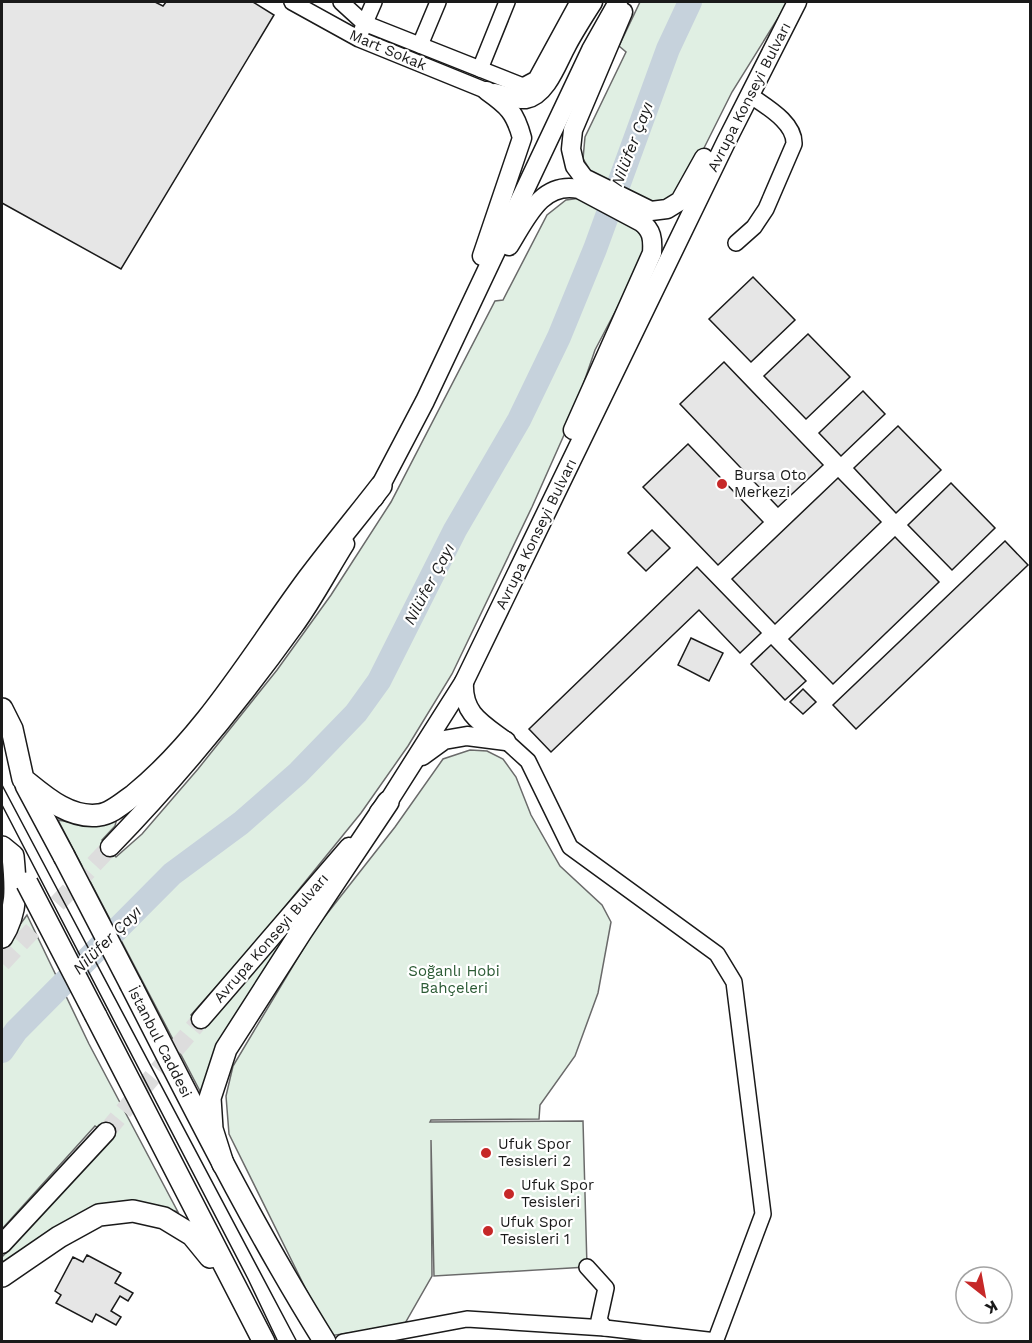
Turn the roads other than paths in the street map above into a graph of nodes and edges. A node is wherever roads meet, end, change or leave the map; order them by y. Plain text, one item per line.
1 (292, 2) edge
2 (341, 2) edge
3 (374, 2) edge
4 (438, 2) edge
5 (507, 2) edge
6 (578, 2) edge
7 (593, 2) edge
8 (618, 2) edge
9 (627, 2) edge
10 (795, 5) edge
11 (364, 24) junction
12 (359, 39) junction
13 (420, 45) junction
14 (480, 69) junction
15 (531, 89) junction
16 (487, 91) junction
17 (750, 95) junction
18 (522, 138) junction
19 (582, 184) junction
20 (646, 216) junction
21 (736, 243) dead end
22 (457, 332) junction
23 (381, 486) junction
24 (532, 544) junction
25 (464, 682) junction
26 (2, 709) edge
27 (2, 738) edge
28 (506, 741) junction
29 (414, 763) junction
30 (23, 779) junction
31 (388, 802) junction
32 (2, 834) edge
33 (110, 847) tunnel mouth
34 (7, 852) edge
35 (2, 937) edge
36 (201, 1019) tunnel mouth
37 (106, 1132) tunnel mouth
38 (223, 1164) junction
39 (2, 1244) edge
40 (587, 1267) dead end
41 (2, 1276) edge
42 (241, 1299) junction
43 (605, 1328) junction
44 (264, 1341) edge
45 (325, 1341) edge
46 (343, 1341) edge
47 (716, 1341) edge

1 - 12 street, Mart Sokak
2 - 11 street
3 - 11 street
4 - 13 street
5 - 14 street
6 - 15 street
7 - 15 main road
8 - 22 main road
9 - 19 main road
10 - 17 main road, Avrupa Konseyi Bulvarı
10 - 20 main road
11 - 12 street
11 - 13 street, Mart Sokak
12 - 16 street, Mart Sokak
13 - 14 street, Mart Sokak
14 - 15 street, Mart Sokak
15 - 16 main road
15 - 18 main road
16 - 18 main road
17 - 21 street
17 - 24 main road, Avrupa Konseyi Bulvarı
18 - 22 main road
19 - 20 main road
19 - 22 main road
20 - 24 main road
22 - 23 main road
23 - 30 highway
23 - 33 main road
24 - 25 main road, Avrupa Konseyi Bulvarı
25 - 28 main road
25 - 29 main road, Avrupa Konseyi Bulvarı
26 - 30 highway
27 - 30 highway, İstanbul Caddesi
28 - 29 main road
28 - 47 street
29 - 31 main road, Avrupa Konseyi Bulvarı
30 - 38 highway, İstanbul Caddesi, bridge
31 - 36 main road, Avrupa Konseyi Bulvarı
31 - 38 highway
32 - 34 highway
34 - 35 highway
34 - 42 highway, bridge
37 - 39 main road
38 - 45 highway, İstanbul Caddesi
40 - 43 street
41 - 42 highway
42 - 44 highway
43 - 46 street
43 - 47 street

